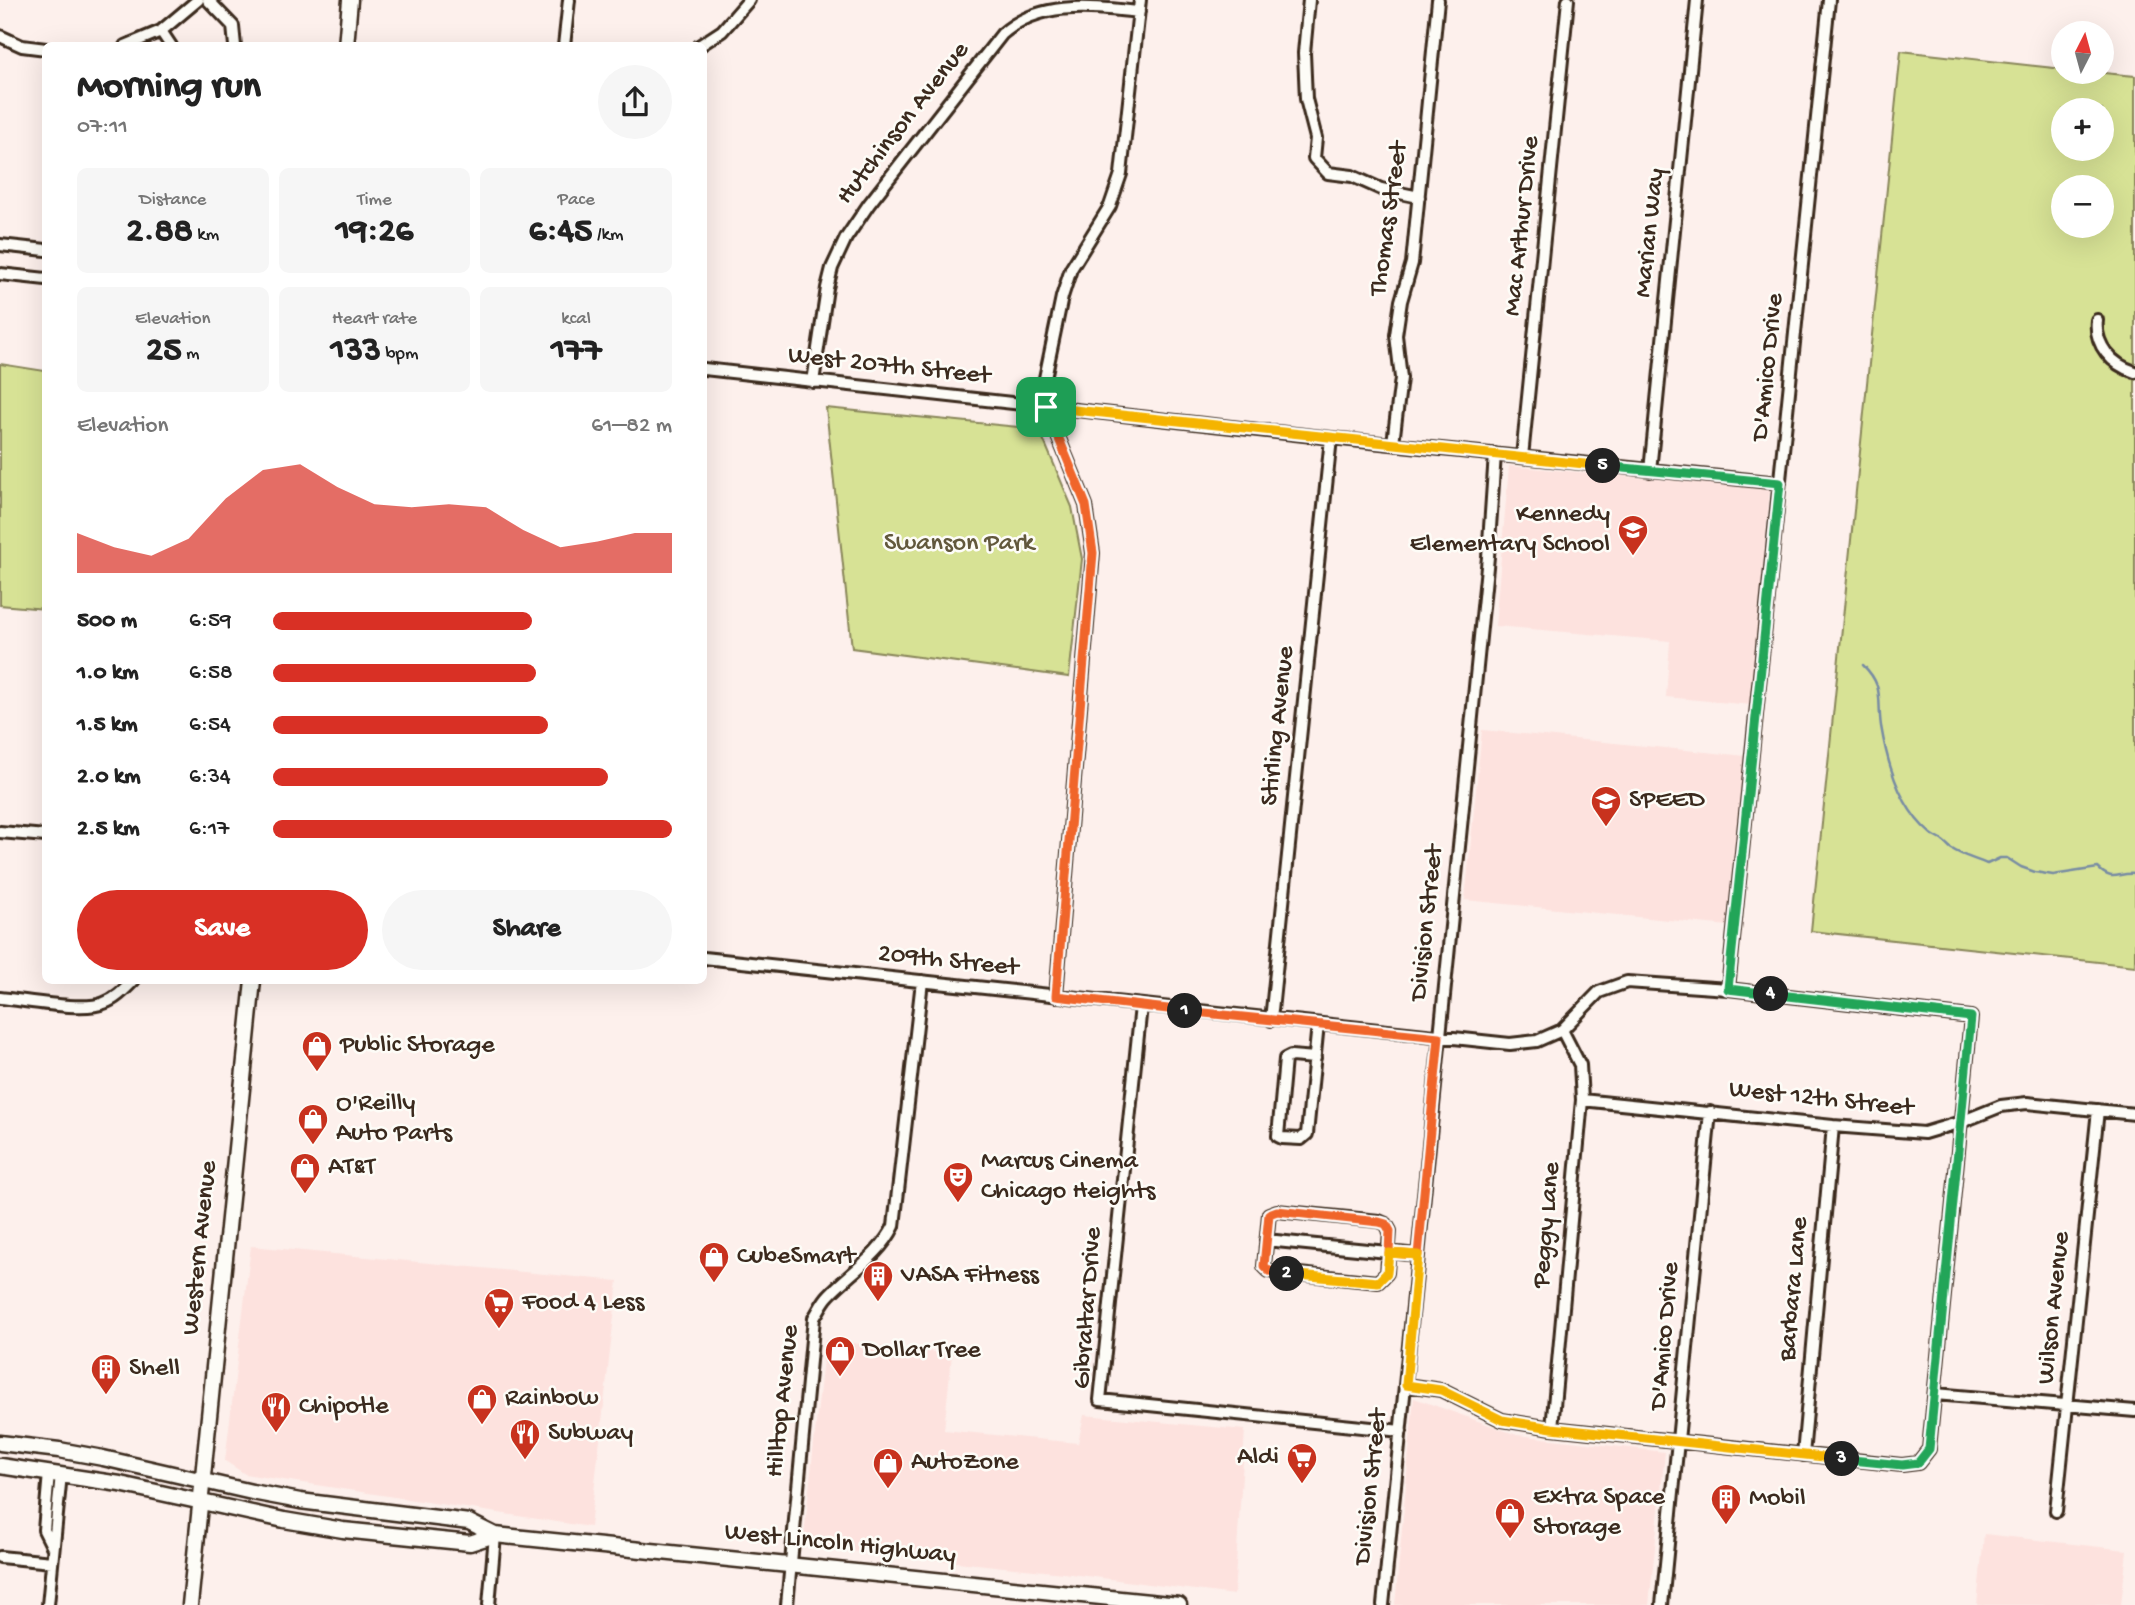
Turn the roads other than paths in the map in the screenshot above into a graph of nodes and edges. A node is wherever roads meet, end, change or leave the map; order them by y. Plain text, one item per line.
1 (198, 0) edge
2 (208, 0) edge
3 (350, 0) edge
4 (569, 0) edge
5 (749, 0) edge
6 (1309, 0) edge
7 (1438, 0) edge
8 (1568, 0) edge
9 (1697, 0) edge
10 (1829, 0) edge
11 (1139, 6) edge
12 (161, 31) junction
13 (0, 36) edge
14 (135, 42) edge
15 (168, 42) edge
16 (235, 42) edge
17 (346, 42) edge
18 (564, 42) edge
19 (704, 42) edge
20 (42, 48) edge
21 (1419, 197) junction
22 (0, 245) edge
23 (42, 250) edge
24 (0, 274) edge
25 (42, 278) edge
26 (2097, 320) dead end
27 (707, 369) edge
28 (2135, 372) edge
29 (813, 382) junction
30 (1046, 407) junction
31 (1331, 438) junction
32 (1393, 443) junction
33 (1495, 454) junction
34 (1522, 457) junction
35 (1650, 471) junction
36 (1780, 483) junction
37 (0, 832) edge
38 (42, 836) edge
39 (707, 958) edge
40 (922, 981) junction
41 (130, 984) edge
42 (253, 984) edge
43 (1728, 989) junction
44 (1056, 996) junction
45 (0, 998) edge
46 (1141, 1006) junction
47 (1271, 1020) junction
48 (1318, 1024) junction
49 (1562, 1030) junction
50 (1439, 1037) junction
51 (1315, 1058) junction
52 (1582, 1100) junction
53 (2098, 1110) junction
54 (1710, 1112) junction
55 (2135, 1115) edge
56 (1961, 1122) junction
57 (1833, 1126) junction
58 (1266, 1241) junction
59 (1389, 1253) junction
60 (1418, 1255) junction
61 (1406, 1385) junction
62 (1935, 1394) junction
63 (2067, 1404) junction
64 (2135, 1411) edge
65 (1552, 1428) junction
66 (1401, 1431) junction
67 (1678, 1442) junction
68 (0, 1443) edge
69 (1803, 1455) junction
70 (0, 1466) edge
71 (55, 1473) junction
72 (203, 1480) junction
73 (200, 1503) junction
74 (2056, 1511) dead end
75 (495, 1535) junction
76 (53, 1556) junction
77 (0, 1557) edge
78 (790, 1565) junction
79 (1083, 1600) edge
80 (48, 1605) edge
81 (190, 1605) edge
82 (489, 1605) edge
83 (787, 1605) edge
84 (1180, 1605) edge
85 (1383, 1605) edge
86 (1662, 1605) edge

1 - 12 street
2 - 16 street
3 - 17 main road
4 - 18 street
5 - 19 street
6 - 21 street
7 - 21 street, Thomas Street
8 - 34 street, Mac Arthur Drive
9 - 35 street, Marian Way
10 - 36 street, D'Amico Drive
11 - 29 street, Hutchinson Avenue
11 - 30 street
12 - 14 street
12 - 15 street
13 - 20 street
21 - 32 street, Thomas Street
22 - 23 street
24 - 25 street
26 - 28 street
27 - 29 street, West 207th Street
29 - 30 street, West 207th Street
30 - 31 street, West 207th Street
30 - 44 street
31 - 32 street, West 207th Street
31 - 47 street, Stirling Avenue
32 - 33 street, West 207th Street
33 - 34 street, West 207th Street
33 - 50 street, Division Street
34 - 35 street, West 207th Street
35 - 36 street, West 207th Street
36 - 43 street, D'Amico Drive
37 - 38 street
39 - 40 street, 209th Street
40 - 44 street, 209th Street
40 - 78 street, Hilltop Avenue
41 - 45 street
42 - 72 main road, Western Avenue
43 - 49 street
43 - 56 street
44 - 46 street, 209th Street
46 - 47 street, 209th Street
46 - 66 street, Gibraltar Drive
47 - 48 street, 209th Street
48 - 50 street, 209th Street
48 - 51 street
49 - 50 street, 209th Street
49 - 52 street, Peggy Lane
50 - 60 street, Division Street
51 - 51 street
52 - 54 street, West 12th Street
52 - 65 street, Peggy Lane
53 - 55 street, West 12th Street
53 - 56 street, West 12th Street
53 - 63 street, Wilson Avenue
54 - 57 street, West 12th Street
54 - 67 street, D'Amico Drive
56 - 57 street, West 12th Street
56 - 62 street
57 - 69 street, Barbara Lane
58 - 59 street
58 - 59 street
58 - 59 street
59 - 60 street
60 - 61 street, Division Street
61 - 65 street
61 - 66 street, Division Street
62 - 63 street
62 - 69 street
63 - 64 street
63 - 74 street, Wilson Avenue
65 - 67 street
66 - 85 street, Division Street
67 - 69 street
67 - 86 street, D'Amico Drive
68 - 72 main road, West Lincoln Highway
70 - 71 main road, West Lincoln Highway
71 - 73 main road, West Lincoln Highway
71 - 76 street
72 - 73 main road, Western Avenue
72 - 75 main road, West Lincoln Highway
73 - 75 main road, West Lincoln Highway
73 - 81 main road, Western Avenue
75 - 78 main road, West Lincoln Highway
75 - 82 street
76 - 77 street
76 - 80 street
78 - 79 main road, West Lincoln Highway
78 - 83 street, Hilltop Avenue
79 - 84 main road, West Lincoln Highway

